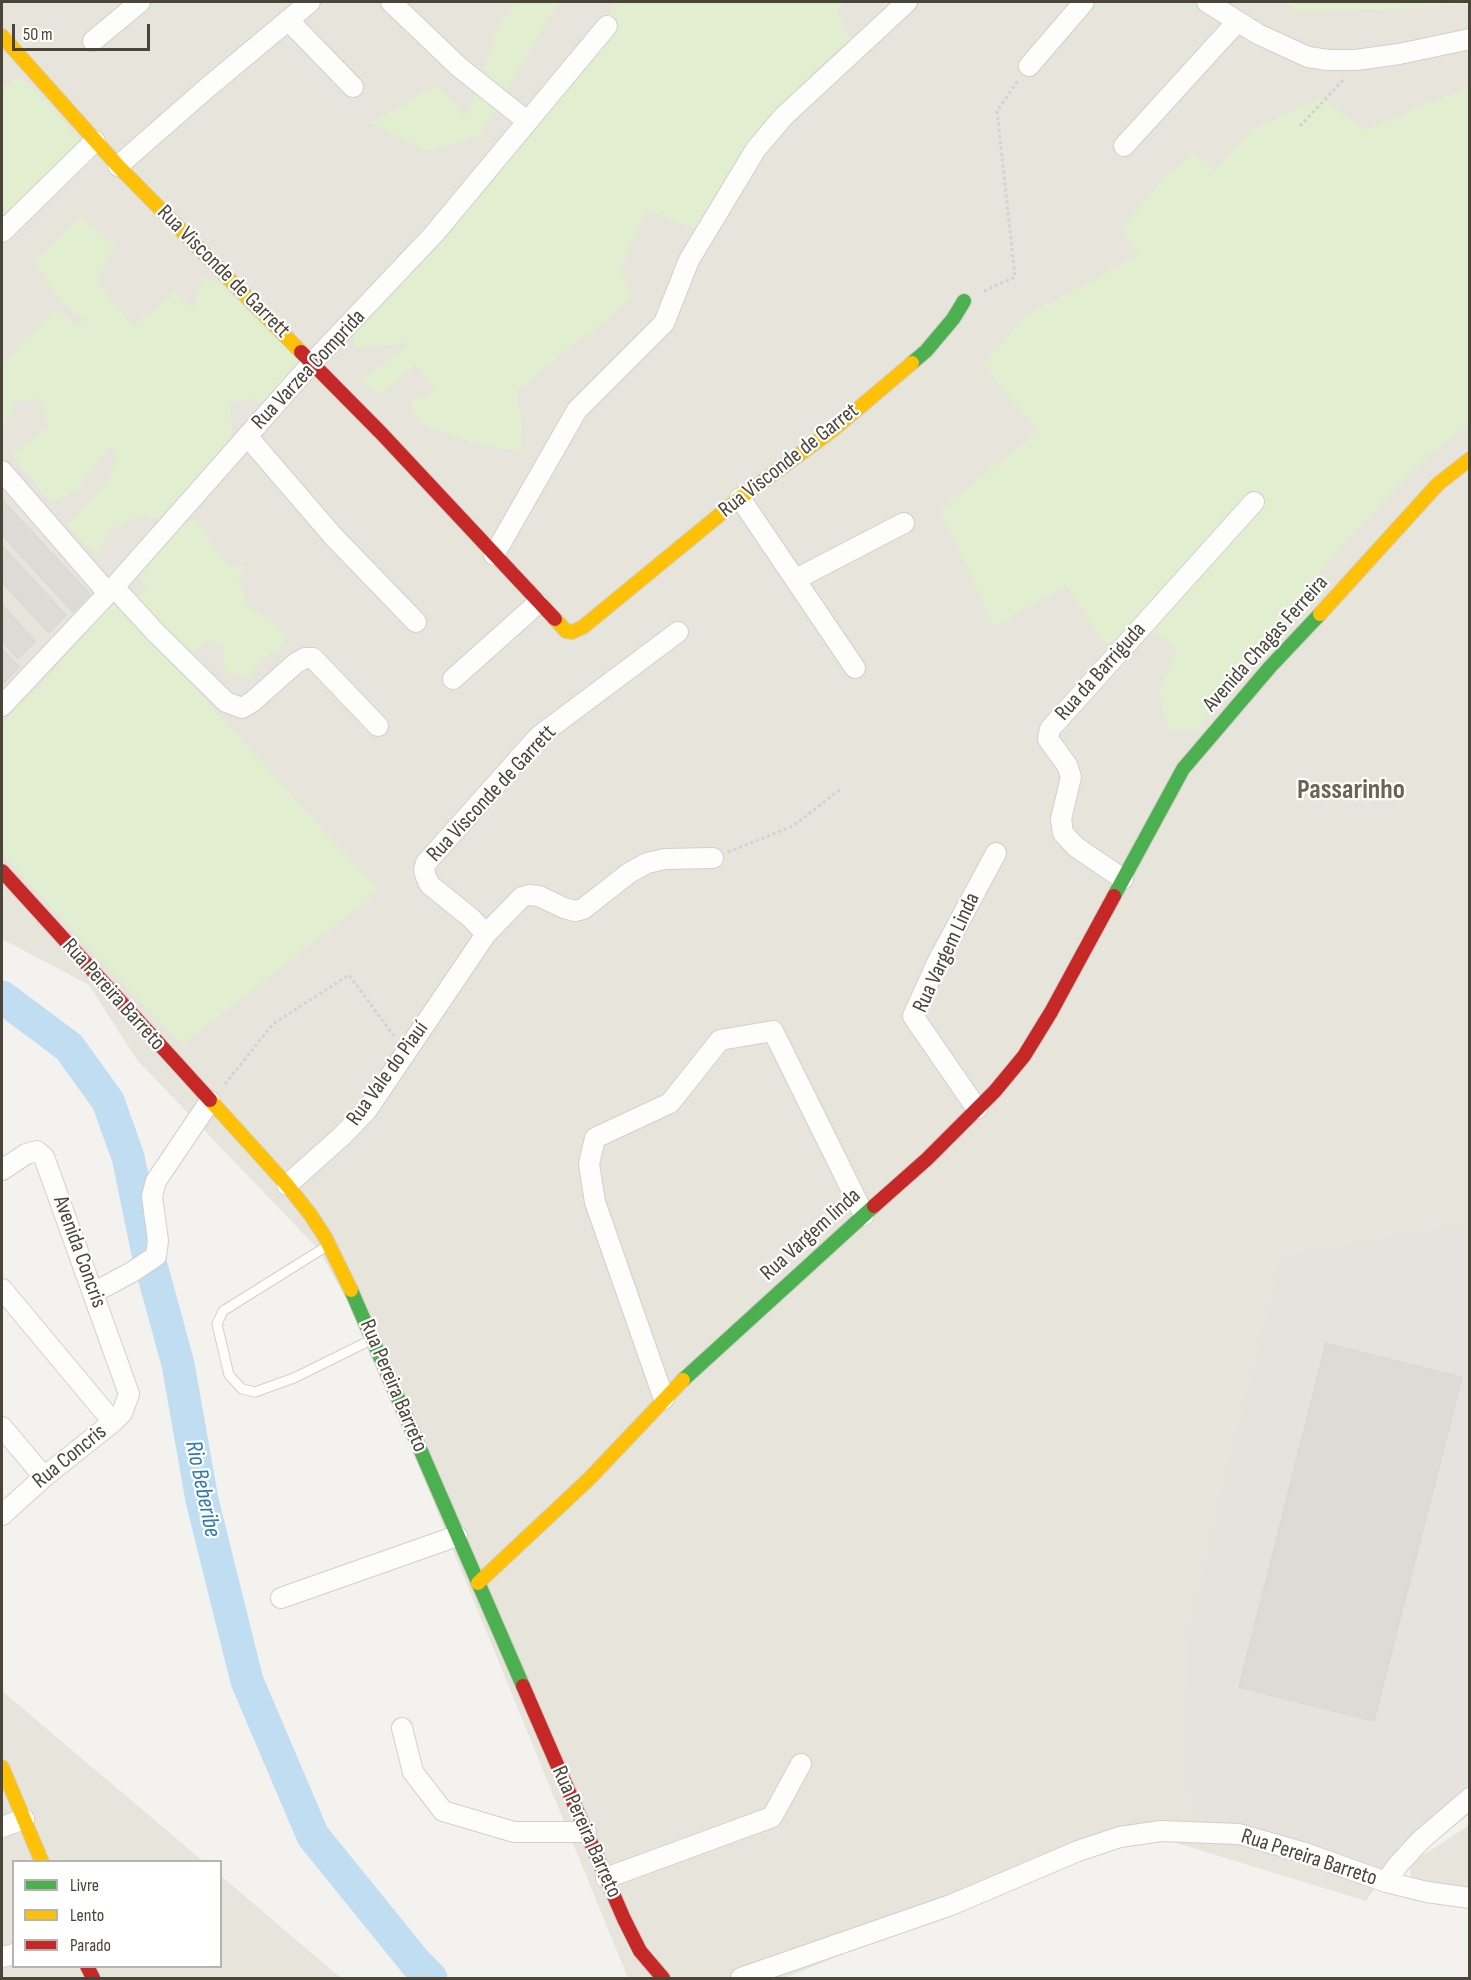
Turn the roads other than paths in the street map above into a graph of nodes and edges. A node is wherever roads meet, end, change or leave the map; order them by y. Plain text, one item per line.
1 (140, 2) edge
2 (310, 2) edge
3 (391, 2) edge
4 (907, 2) edge
5 (1084, 2) edge
6 (1207, 2) edge
7 (288, 20) junction
8 (1238, 22) junction
9 (607, 26) dead end
10 (2, 36) edge
11 (1470, 39) edge
12 (93, 41) dead end
13 (1029, 66) road end
14 (352, 87) dead end
15 (527, 121) junction
16 (95, 141) junction
17 (1124, 146) dead end
18 (118, 166) junction
19 (2, 232) edge
20 (964, 301) road end
21 (312, 363) junction
22 (247, 436) junction
23 (1470, 459) edge
24 (2, 471) edge
25 (740, 498) junction
26 (1254, 502) dead end
27 (904, 523) dead end
28 (494, 555) junction
29 (796, 579) junction
30 (111, 590) junction
31 (538, 603) junction
32 (603, 611) joint
33 (416, 622) dead end
34 (678, 632) dead end
35 (855, 668) dead end
36 (453, 680) dead end
37 (2, 706) edge
38 (378, 726) dead end
39 (996, 854) dead end
40 (713, 858) road end
41 (2, 871) edge
42 (1123, 879) junction
43 (480, 941) junction
44 (210, 1101) junction
45 (977, 1109) junction
46 (2, 1170) edge
47 (287, 1185) junction
48 (864, 1215) junction
49 (329, 1245) junction
50 (2, 1289) edge
51 (93, 1293) junction
52 (373, 1339) junction
53 (129, 1394) joint
54 (664, 1399) junction
55 (113, 1422) junction
56 (2, 1427) edge
57 (44, 1477) junction
58 (2, 1515) edge
59 (457, 1536) junction
60 (478, 1583) junction
61 (281, 1598) dead end
62 (402, 1728) dead end
63 (801, 1764) dead end
64 (2, 1767) edge
65 (1470, 1798) edge
66 (24, 1819) junction
67 (2, 1827) edge
68 (586, 1832) junction
69 (41, 1860) edge
70 (606, 1878) junction
71 (1386, 1882) junction
72 (1470, 1898) edge
73 (663, 1978) edge
74 (741, 1978) edge

1 - 12 street
2 - 7 street
3 - 15 street
4 - 28 street
5 - 13 street
6 - 8 street
7 - 14 street
7 - 18 street
8 - 11 street
8 - 17 street
9 - 15 street, Rua Varzea Comprida
10 - 16 street, Rua Visconde de Garrett
15 - 21 street, Rua Varzea Comprida
16 - 18 street, Rua Visconde de Garrett
16 - 19 street
18 - 21 street, Rua Visconde de Garrett
20 - 25 street, Rua Visconde de Garret
21 - 22 street, Rua Varzea Comprida
21 - 28 street, Rua Visconde de Garrett
22 - 30 street, Rua Varzea Comprida
22 - 33 street
23 - 42 street, Avenida Chagas Ferreira
24 - 30 street
25 - 29 street
25 - 32 street, Rua Visconde de Garret
26 - 42 street, Rua da Barriguda
27 - 29 street
28 - 31 street, Rua Visconde de Garrett
29 - 35 street
30 - 37 street, Rua Varzea Comprida
30 - 38 street
31 - 32 street, Rua Visconde de Garrett
31 - 36 street
34 - 43 street, Rua Visconde de Garrett
39 - 45 street, Rua Vargem Linda
40 - 43 street, Rua Vale do Piauí
41 - 44 street, Rua Pereira Barreto
42 - 45 street, Rua Vargem linda
43 - 47 street, Rua Vale do Piauí
44 - 47 street, Rua Pereira Barreto
44 - 51 street
45 - 48 street, Rua Vargem linda
46 - 51 street, Avenida Concris
47 - 49 street, Rua Pereira Barreto
48 - 54 street, Rua Vargem linda
48 - 54 street
49 - 52 street, Rua Pereira Barreto
49 - 52 lane
50 - 55 street
51 - 53 street, Avenida Concris
52 - 59 street, Rua Pereira Barreto
53 - 55 street, Rua Concris
54 - 60 street, Rua Vargem linda
55 - 57 street, Rua Concris
56 - 57 street
57 - 58 street, Rua Concris
59 - 60 street, Rua Pereira Barreto
59 - 61 street
60 - 68 street, Rua Pereira Barreto
62 - 68 street
63 - 70 street
64 - 66 street
65 - 71 street
66 - 67 street
66 - 69 street
68 - 70 street, Rua Pereira Barreto
70 - 73 street, Rua Pereira Barreto
71 - 72 street, Rua Pereira Barreto
71 - 74 street, Rua Pereira Barreto

